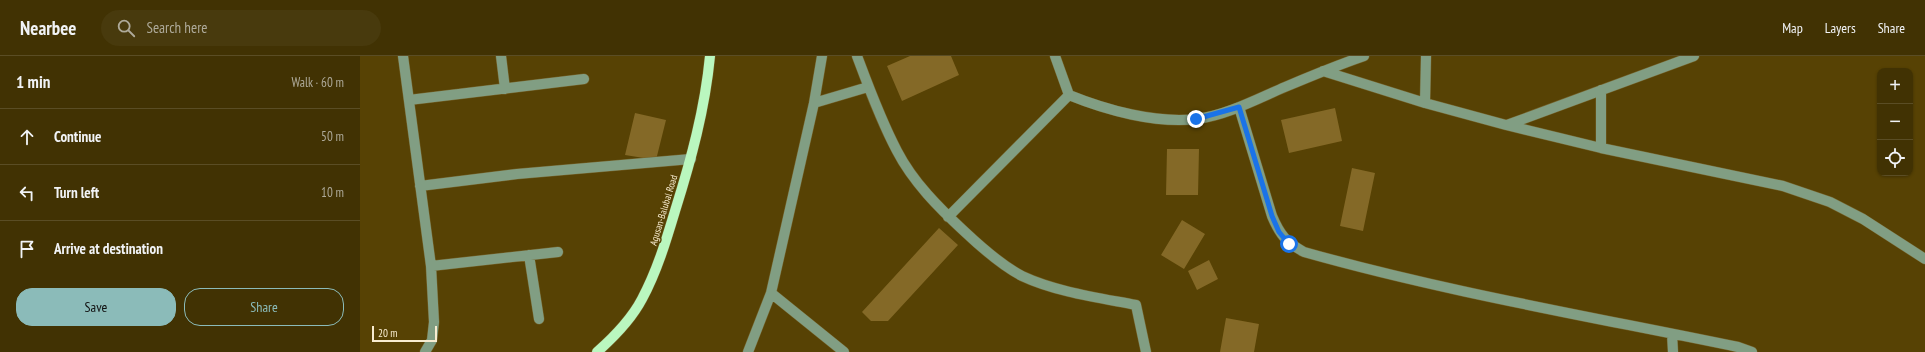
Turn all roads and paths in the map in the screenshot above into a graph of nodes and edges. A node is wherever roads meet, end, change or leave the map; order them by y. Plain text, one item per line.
1 (403, 56) edge
2 (501, 56) edge
3 (710, 56) edge
4 (822, 56) edge
5 (857, 56) edge
6 (1055, 56) edge
7 (1364, 56) edge
8 (1426, 56) edge
9 (1694, 56) edge
10 (1323, 70) junction
11 (584, 79) dead end
12 (868, 86) junction
13 (505, 89) junction
14 (1601, 90) junction
15 (1069, 95) junction
16 (409, 100) junction
17 (814, 103) junction
18 (1425, 103) junction
19 (1239, 107) junction
20 (1506, 125) junction
21 (1601, 148) junction
22 (691, 159) junction
23 (420, 186) junction
24 (948, 217) junction
25 (558, 252) dead end
26 (530, 255) junction
27 (1925, 258) edge
28 (431, 266) junction
29 (771, 293) junction
30 (539, 319) dead end
31 (1672, 334) junction
32 (424, 352) edge
33 (597, 352) edge
34 (748, 352) edge
35 (844, 352) edge
36 (1146, 352) edge
37 (1673, 352) edge
38 (1752, 352) edge

1 - 16 street
2 - 13 street
3 - 22 main road, Agusan-Balubal Road
4 - 17 street
5 - 12 street
6 - 15 street
7 - 10 street
8 - 18 street
9 - 14 street
10 - 18 street
10 - 19 street
11 - 13 street
12 - 17 street
12 - 24 street
13 - 16 street
14 - 20 street
14 - 21 street
15 - 19 street
15 - 24 street
16 - 23 street
17 - 29 street
18 - 20 street
19 - 31 street
20 - 21 street
21 - 27 street
22 - 23 street
22 - 33 main road, Agusan-Balubal Road
23 - 28 street
24 - 36 street
25 - 26 street
26 - 28 street
26 - 30 street
28 - 32 street
29 - 34 street
29 - 35 street
31 - 37 street
31 - 38 street

